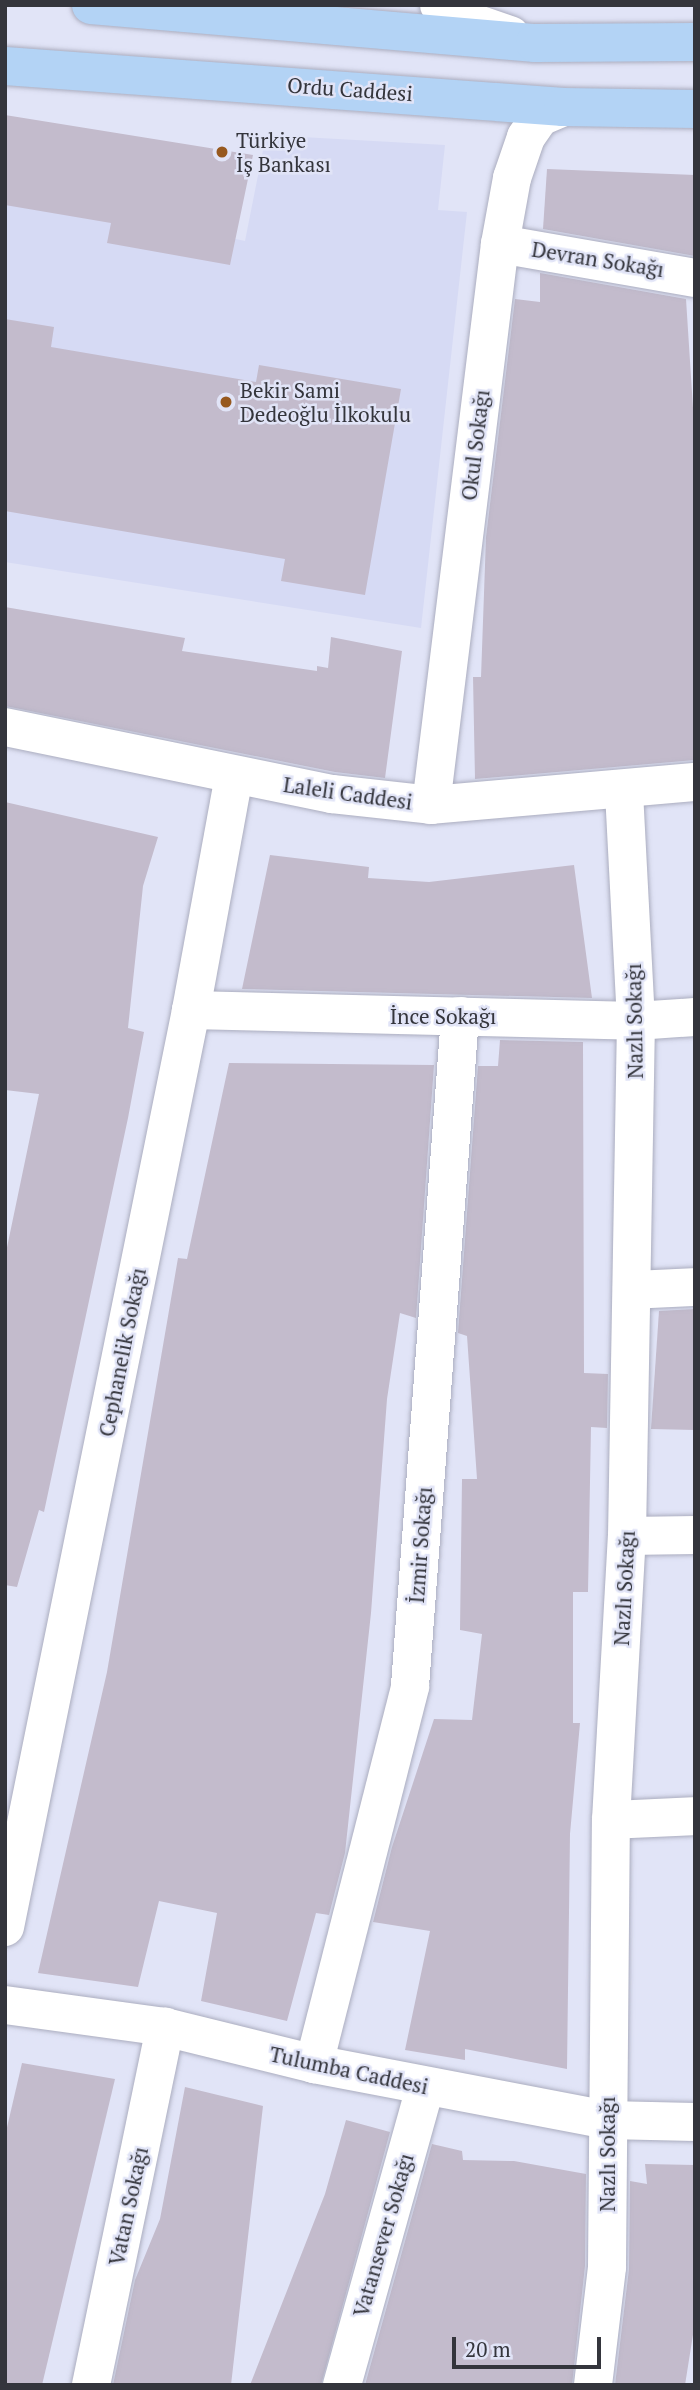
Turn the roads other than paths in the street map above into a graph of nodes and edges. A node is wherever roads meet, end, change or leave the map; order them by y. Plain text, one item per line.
1 (91, 5) edge
2 (439, 5) edge
3 (348, 18) edge
4 (695, 42) edge
5 (535, 43) junction
6 (5, 66) edge
7 (562, 107) junction
8 (695, 109) edge
9 (500, 244) junction
10 (695, 278) edge
11 (5, 727) edge
12 (234, 775) junction
13 (695, 782) edge
14 (624, 790) junction
15 (431, 805) junction
16 (191, 1010) junction
17 (460, 1016) junction
18 (695, 1017) edge
19 (636, 1021) junction
20 (695, 1287) edge
21 (632, 1290) junction
22 (695, 1535) edge
23 (628, 1536) junction
24 (695, 1816) edge
25 (611, 1820) junction
26 (5, 1927) edge
27 (5, 2005) edge
28 (165, 2027) junction
29 (314, 2064) junction
30 (425, 2087) junction
31 (607, 2120) junction
32 (695, 2122) edge
33 (91, 2385) edge
34 (342, 2385) edge
35 (593, 2385) edge

1 - 3 main road
2 - 5 street
3 - 5 main road
4 - 5 main road
6 - 7 main road, Ordu Caddesi
7 - 8 main road, Ordu Caddesi
7 - 9 street, Okul Sokağı
9 - 10 street, Devran Sokağı
9 - 15 street, Okul Sokağı
11 - 12 street, Laleli Caddesi
12 - 15 street, Laleli Caddesi
12 - 16 street, Cephanelik Sokağı
13 - 14 street, Laleli Caddesi
14 - 15 street, Laleli Caddesi
14 - 19 street, Nazlı Sokağı
16 - 17 street, İnce Sokağı
16 - 26 street, Cephanelik Sokağı
17 - 19 street, İnce Sokağı
17 - 29 street, İzmir Sokağı
18 - 19 street, İnce Sokağı
19 - 21 street, Nazlı Sokağı
20 - 21 street
21 - 23 street, Nazlı Sokağı
22 - 23 street
23 - 25 street, Nazlı Sokağı
24 - 25 street
25 - 31 street, Nazlı Sokağı
27 - 28 street, Tulumba Caddesi
28 - 29 street, Tulumba Caddesi
28 - 33 street, Vatan Sokağı
29 - 30 street, Tulumba Caddesi
30 - 31 street, Tulumba Caddesi
30 - 34 street, Vatansever Sokağı
31 - 32 street, Tulumba Caddesi
31 - 35 street, Nazlı Sokağı

